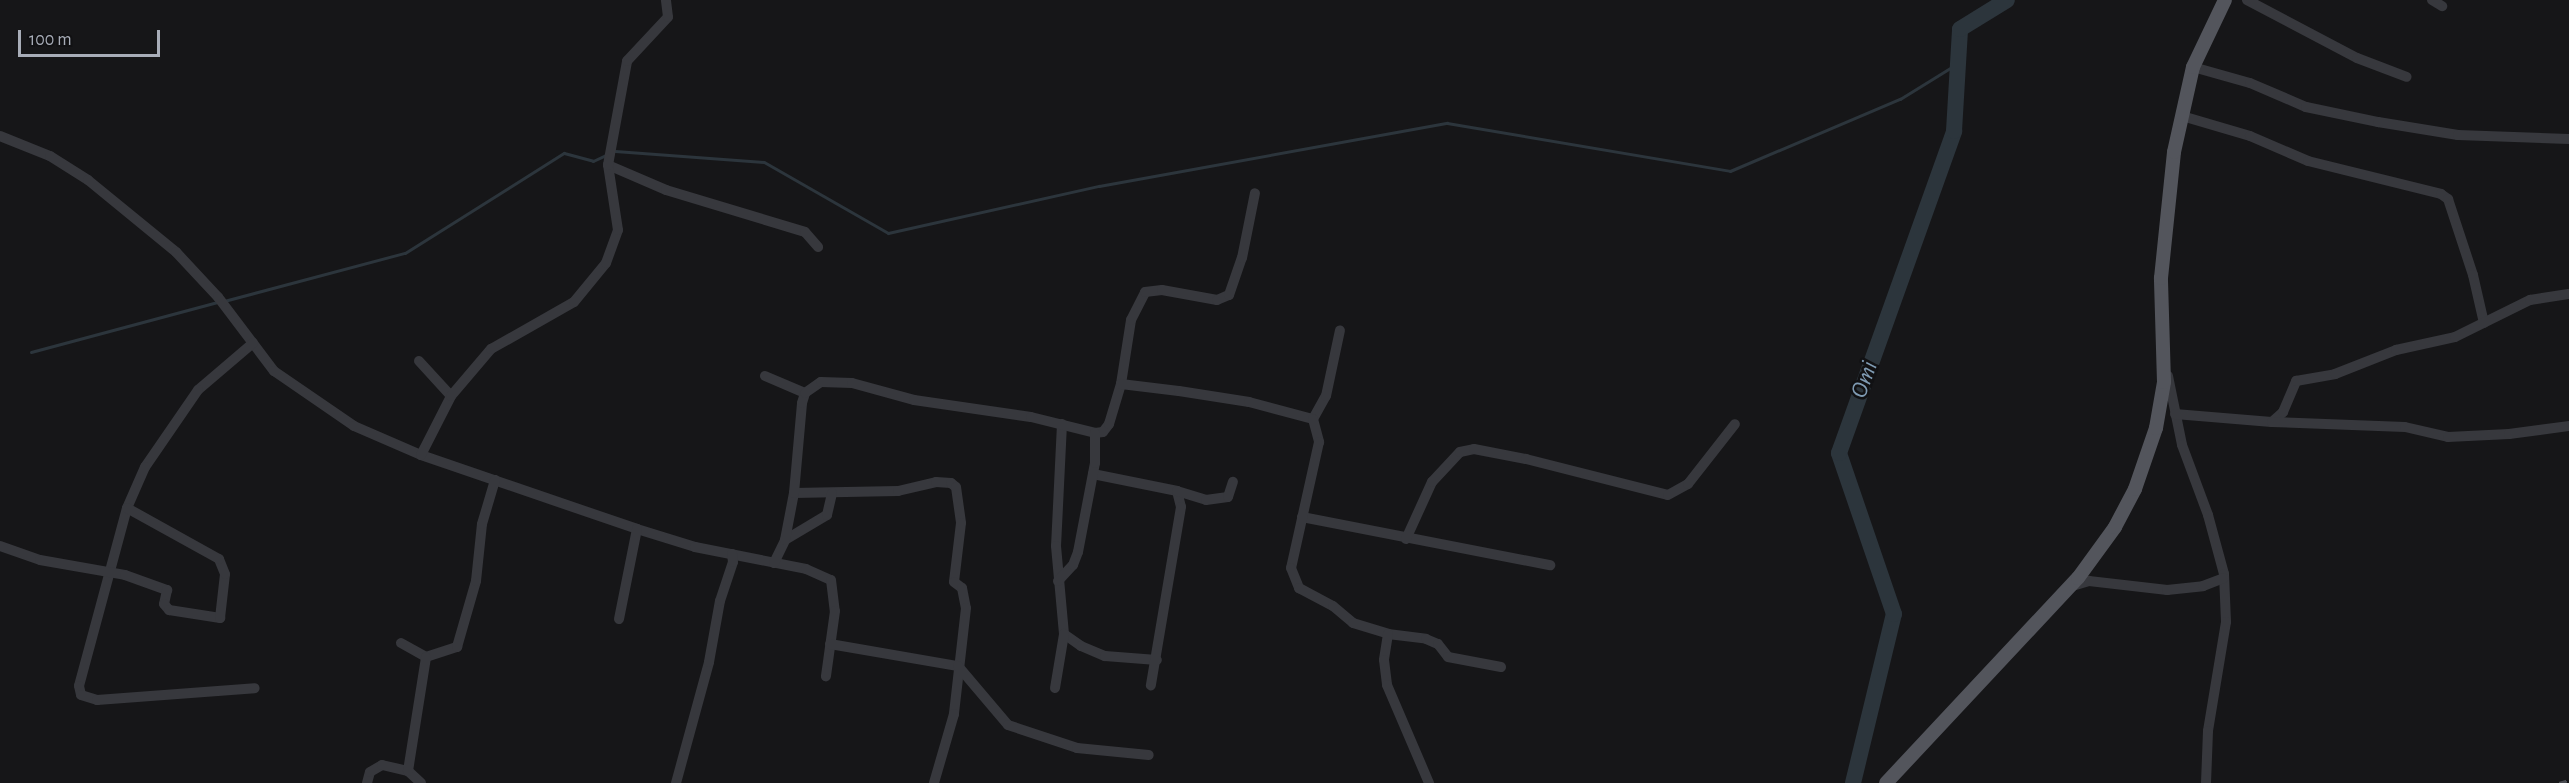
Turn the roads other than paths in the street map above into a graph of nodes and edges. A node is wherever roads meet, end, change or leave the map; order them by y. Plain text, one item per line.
1 (666, 0) edge
2 (2225, 0) edge
3 (2247, 0) edge
4 (2193, 67) junction
5 (2407, 77) dead end
6 (2182, 116) junction
7 (0, 136) edge
8 (2569, 139) edge
9 (608, 165) junction
10 (1255, 193) dead end
11 (818, 247) dead end
12 (2569, 294) edge
13 (2484, 322) junction
14 (1340, 330) dead end
15 (254, 343) junction
16 (2166, 360) junction
17 (419, 361) dead end
18 (765, 376) dead end
19 (1121, 384) junction
20 (805, 393) junction
21 (451, 396) junction
22 (2175, 414) junction
23 (1313, 418) junction
24 (2272, 422) junction
25 (1062, 424) junction
26 (1734, 424) dead end
27 (2569, 426) edge
28 (1095, 433) junction
29 (421, 455) junction
30 (1093, 474) junction
31 (495, 480) junction
32 (1233, 482) dead end
33 (1178, 492) junction
34 (794, 493) junction
35 (832, 494) junction
36 (127, 508) junction
37 (1302, 517) junction
38 (637, 529) junction
39 (1406, 539) junction
40 (785, 540) junction
41 (0, 546) edge
42 (732, 554) junction
43 (774, 563) junction
44 (1550, 565) dead end
45 (108, 571) junction
46 (2224, 578) junction
47 (1058, 581) junction
48 (2069, 587) junction
49 (619, 619) dead end
50 (1064, 634) junction
51 (1388, 634) junction
52 (401, 643) dead end
53 (830, 644) junction
54 (426, 657) junction
55 (1157, 660) junction
56 (958, 666) junction
57 (1501, 667) dead end
58 (826, 675) dead end
59 (1151, 685) dead end
60 (255, 688) dead end
61 (1055, 688) dead end
62 (1149, 755) dead end
63 (408, 771) junction
64 (367, 783) edge
65 (421, 783) edge
66 (676, 783) edge
67 (934, 783) edge
68 (1429, 783) edge
69 (1886, 783) edge
70 (2206, 783) edge

1 - 9 street
2 - 4 main road
3 - 5 street
4 - 6 main road
4 - 8 street
6 - 13 street
6 - 16 main road
7 - 15 street
9 - 11 street
9 - 21 street
10 - 19 street
12 - 13 street
13 - 24 street
14 - 23 street
15 - 29 street
15 - 36 street
16 - 22 street
16 - 48 main road
17 - 21 street
18 - 20 street
19 - 23 street
19 - 28 street
20 - 25 street
20 - 34 street
21 - 29 street
22 - 24 street
22 - 46 street
23 - 37 street
24 - 27 street
25 - 28 street
25 - 47 street
26 - 39 street
28 - 30 street
29 - 31 street
30 - 33 street
30 - 47 street
31 - 38 street
31 - 54 street
32 - 33 street
33 - 55 street
34 - 35 street
34 - 40 street
35 - 40 street
35 - 56 street
36 - 45 street
36 - 45 street
37 - 39 street
37 - 51 street
38 - 42 street
38 - 49 street
39 - 44 street
40 - 43 street
41 - 45 street
42 - 43 street
42 - 66 street
43 - 53 street
45 - 60 street
46 - 48 street
46 - 70 street
47 - 50 street
48 - 69 main road
50 - 55 street
50 - 61 street
51 - 57 street
51 - 68 street
52 - 54 street
53 - 56 street
53 - 58 street
54 - 63 street
55 - 59 street
56 - 62 street
56 - 67 street
63 - 64 street
63 - 65 street

